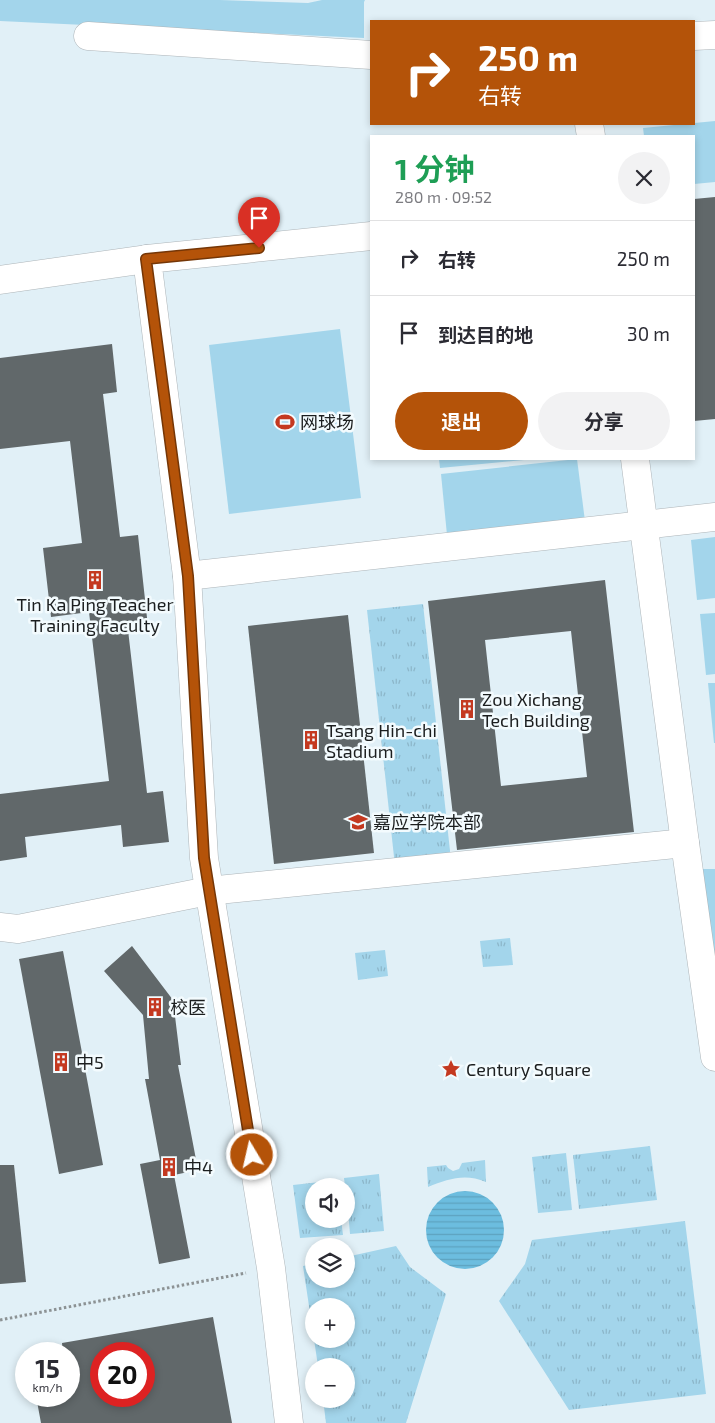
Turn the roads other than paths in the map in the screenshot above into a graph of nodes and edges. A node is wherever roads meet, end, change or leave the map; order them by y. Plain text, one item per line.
1 (715, 35) edge
2 (88, 36) dead end
3 (695, 36) edge
4 (370, 55) edge
5 (370, 236) edge
6 (146, 259) junction
7 (0, 280) edge
8 (635, 460) edge
9 (715, 517) edge
10 (644, 524) junction
11 (188, 576) junction
12 (685, 842) junction
13 (208, 891) junction
14 (0, 927) edge
15 (715, 1057) edge
16 (289, 1423) edge

1 - 3 lane
2 - 4 lane
5 - 6 lane
6 - 7 lane
6 - 11 lane
8 - 10 lane
9 - 10 lane
10 - 11 lane
10 - 12 lane
11 - 13 lane
12 - 13 lane
12 - 15 lane
13 - 14 lane
13 - 16 lane

